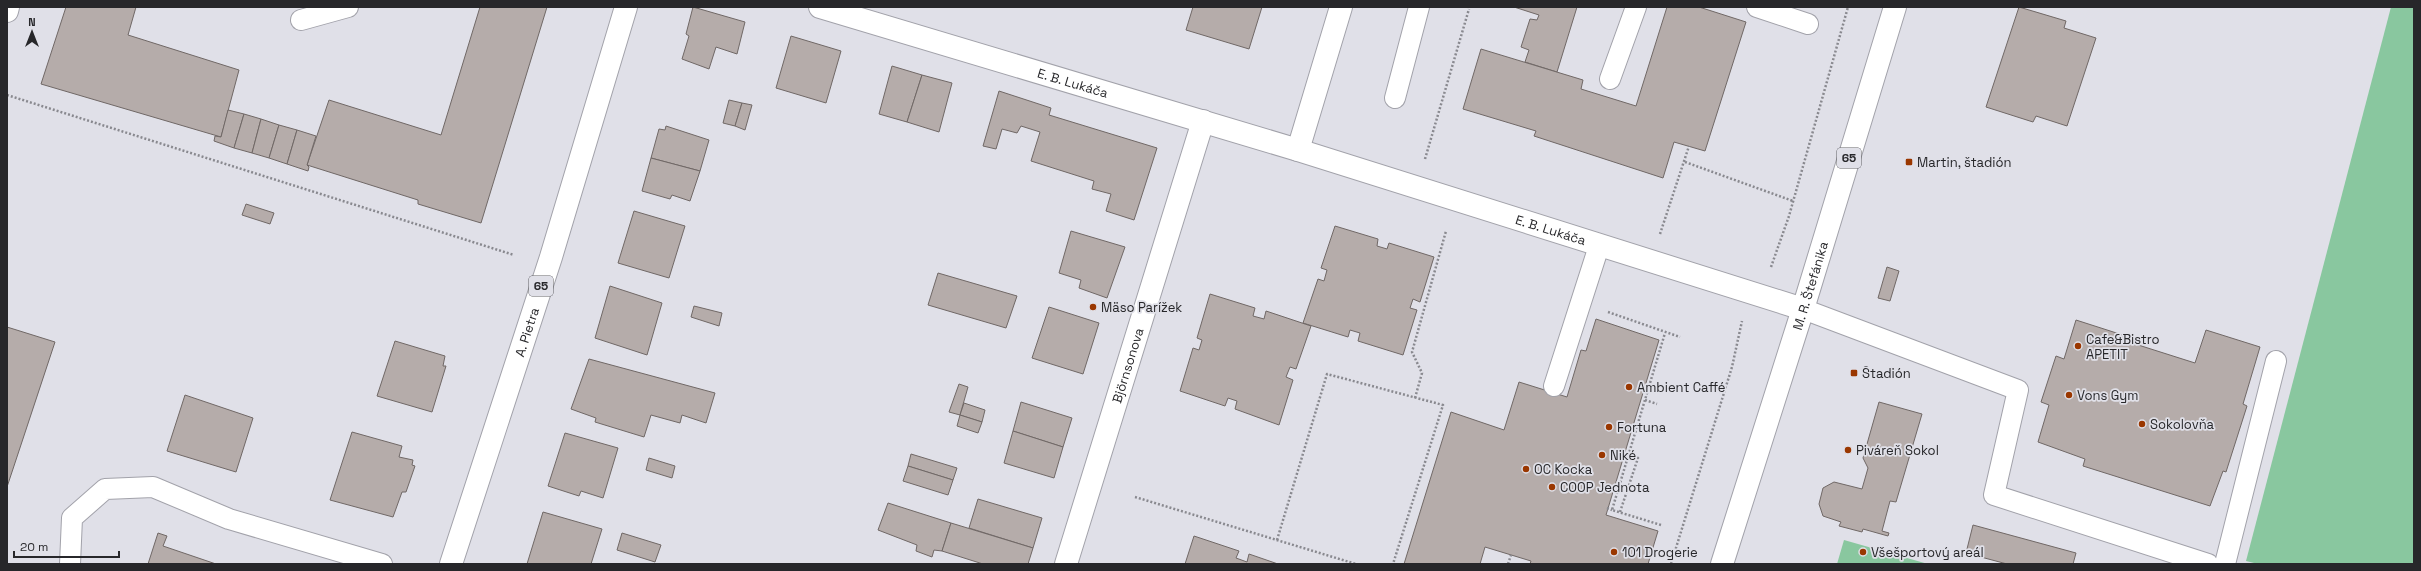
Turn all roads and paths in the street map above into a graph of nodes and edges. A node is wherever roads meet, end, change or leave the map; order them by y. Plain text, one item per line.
1 (8, 7) edge
2 (348, 7) edge
3 (626, 7) edge
4 (820, 7) edge
5 (1341, 7) edge
6 (1419, 7) edge
7 (1636, 7) edge
8 (1756, 7) edge
9 (1895, 7) edge
10 (1469, 9) dead end
11 (848, 11) edge
12 (7, 12) edge
13 (301, 20) dead end
14 (1808, 24) dead end
15 (1610, 79) dead end
16 (7, 96) edge
17 (1395, 98) dead end
18 (1203, 121) junction
19 (1689, 146) dead end
20 (1298, 150) junction
21 (1685, 162) junction
22 (1423, 165) dead end
23 (1793, 202) dead end
24 (1446, 231) dead end
25 (1659, 238) dead end
26 (1599, 246) junction
27 (514, 255) dead end
28 (1803, 309) junction
29 (1604, 311) dead end
30 (1665, 332) junction
31 (1680, 337) dead end
32 (2276, 361) dead end
33 (1554, 386) dead end
34 (1415, 398) junction
35 (1645, 400) junction
36 (1657, 404) dead end
37 (1628, 455) junction
38 (1134, 497) dead end
39 (1608, 508) dead end
40 (1612, 510) junction
41 (1620, 512) junction
42 (1661, 525) dead end
43 (1277, 540) junction
44 (1511, 555) dead end
45 (70, 564) edge
46 (382, 564) edge
47 (451, 564) edge
48 (1066, 564) edge
49 (1356, 564) edge
50 (1393, 564) edge
51 (1508, 564) edge
52 (1722, 564) edge
53 (2208, 564) edge
54 (2225, 564) edge

1 - 12 street
2 - 13 lane
3 - 47 street, A. Pietra / 65
4 - 11 street, E. B. Lukáča
5 - 20 street
6 - 17 lane
7 - 15 lane
8 - 14 lane
9 - 28 street, M. R. Štefánika / 65
10 - 22 path
11 - 18 street, E. B. Lukáča
16 - 27 path
18 - 20 street, E. B. Lukáča
18 - 48 street, Björnsonova
19 - 21 path
20 - 26 street, E. B. Lukáča
21 - 23 path
21 - 25 path
24 - 34 path
26 - 28 street, E. B. Lukáča
26 - 33 lane
28 - 52 street, M. R. Štefánika / 65
28 - 53 lane
29 - 30 path
30 - 31 path
30 - 35 path
32 - 54 lane
34 - 43 path
34 - 50 path
35 - 36 path
35 - 37 path
37 - 40 path
37 - 41 path
38 - 43 path
39 - 40 path
40 - 41 path
41 - 42 path
43 - 49 path
44 - 51 path
45 - 46 lane

